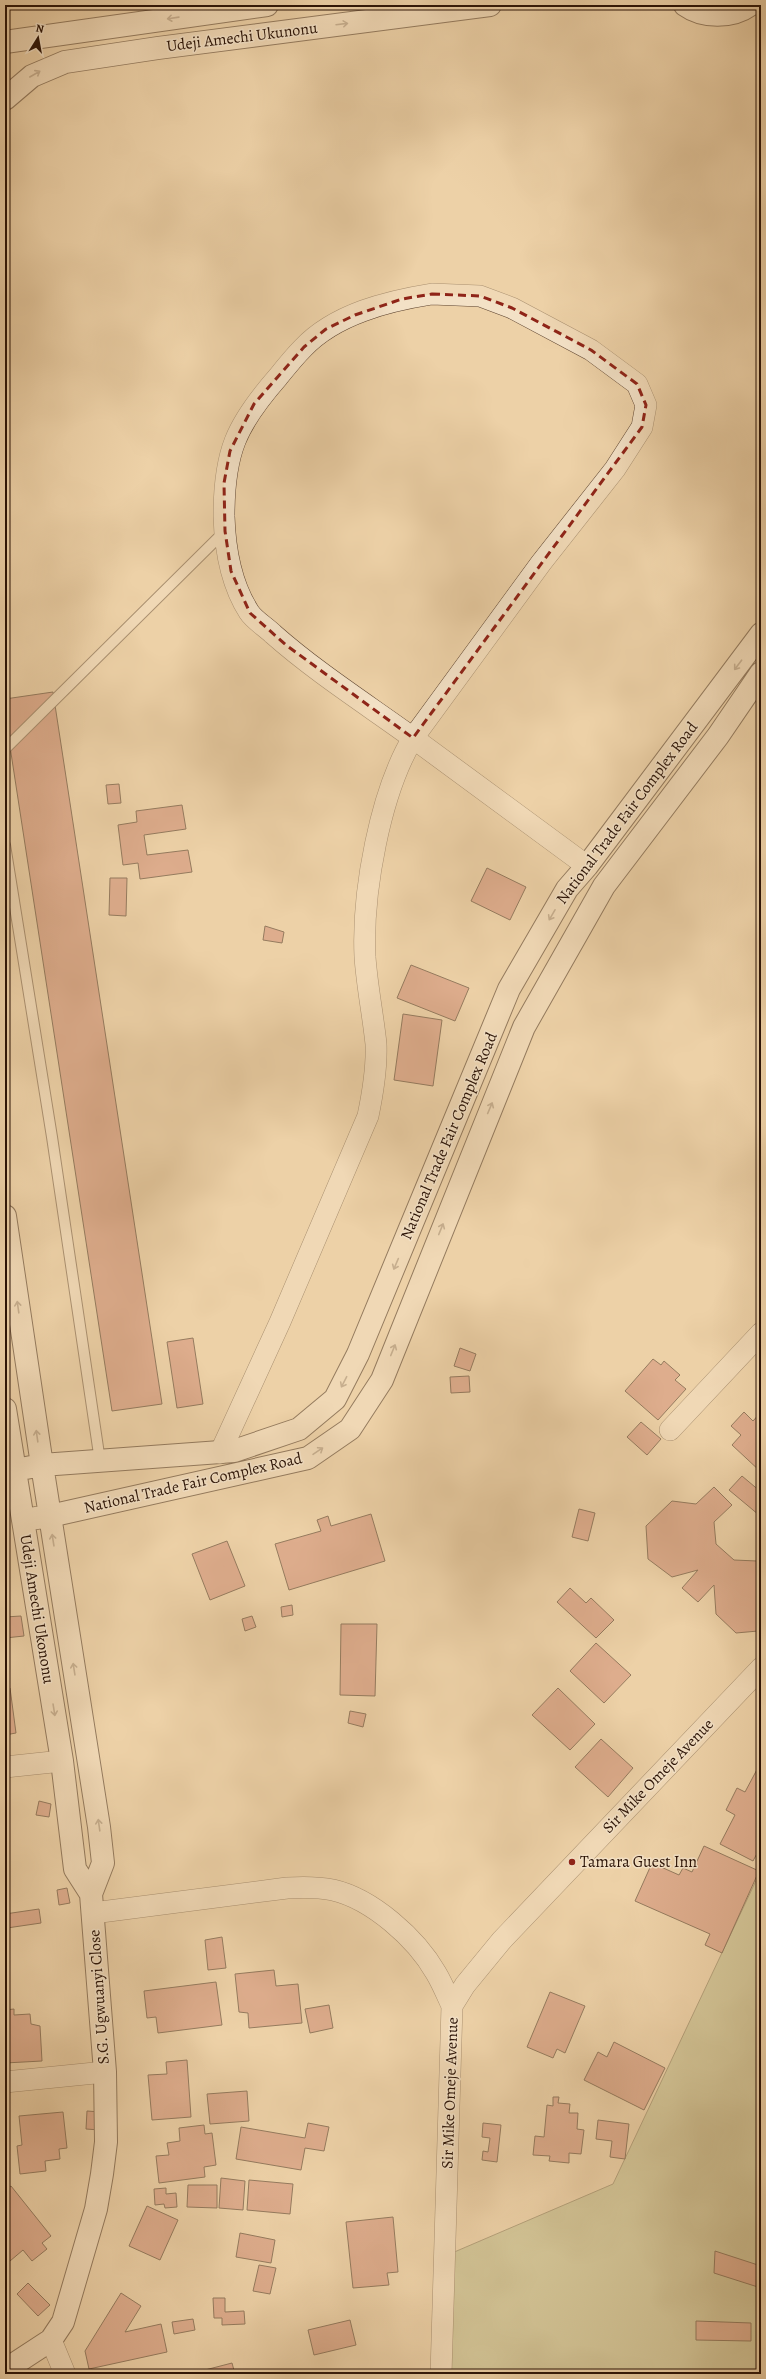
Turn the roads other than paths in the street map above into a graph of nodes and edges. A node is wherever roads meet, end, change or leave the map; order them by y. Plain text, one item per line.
1 (267, 5) edge
2 (490, 5) edge
3 (685, 5) edge
4 (750, 5) edge
5 (5, 42) edge
6 (5, 99) edge
7 (224, 531) junction
8 (761, 634) edge
9 (761, 673) edge
10 (413, 738) junction
11 (5, 749) edge
12 (5, 845) edge
13 (587, 866) junction
14 (5, 1216) edge
15 (761, 1333) edge
16 (5, 1409) edge
17 (670, 1430) dead end
18 (220, 1453) junction
19 (100, 1461) junction
20 (42, 1465) junction
21 (15, 1470) junction
22 (50, 1516) junction
23 (23, 1520) junction
24 (761, 1668) edge
25 (62, 1761) junction
26 (5, 1767) edge
27 (92, 1903) junction
28 (452, 2006) junction
29 (105, 2072) junction
30 (5, 2082) edge
31 (51, 2340) junction
32 (5, 2370) edge
33 (65, 2374) edge
34 (440, 2374) edge

1 -> 5 main road, Udeji Amechi Ukunonu
6 -> 2 main road, Udeji Amechi Ukunonu
3 - 4 main road
7 - 10 street
7 - 10 street
7 - 11 lane
8 -> 13 main road, National Trade Fair Complex Road
22 -> 9 main road, National Trade Fair Complex Road
10 - 13 street
10 - 18 street
12 - 19 lane
13 -> 18 main road, National Trade Fair Complex Road
20 -> 14 main road, Udeji Amechi Ukononu
15 - 17 street
16 - 21 main road, Udeji Amechi Ukononu
18 - 19 main road, National Trade Fair Complex Road
19 - 20 main road, National Trade Fair Complex Road
20 - 21 main road, National Trade Fair Complex Road
20 - 22 main road, Udeji Amechi Ukononu
21 - 23 main road, Udeji Amechi Ukononu
22 - 23 main road, National Trade Fair Complex Road
27 -> 22 main road, Udeji Amechi Ukononu
23 -> 25 main road, Udeji Amechi Ukononu
24 - 28 street, Sir Mike Omeje Avenue
25 - 26 street
25 - 27 main road, Udeji Amechi Ukononu
27 - 28 street
27 - 29 main road, S.G. Ugwuanyi Close
28 - 34 street, Sir Mike Omeje Avenue
29 - 30 street, S.G. Ugwuanyi Close
29 - 31 main road
31 - 32 main road
31 - 33 street

